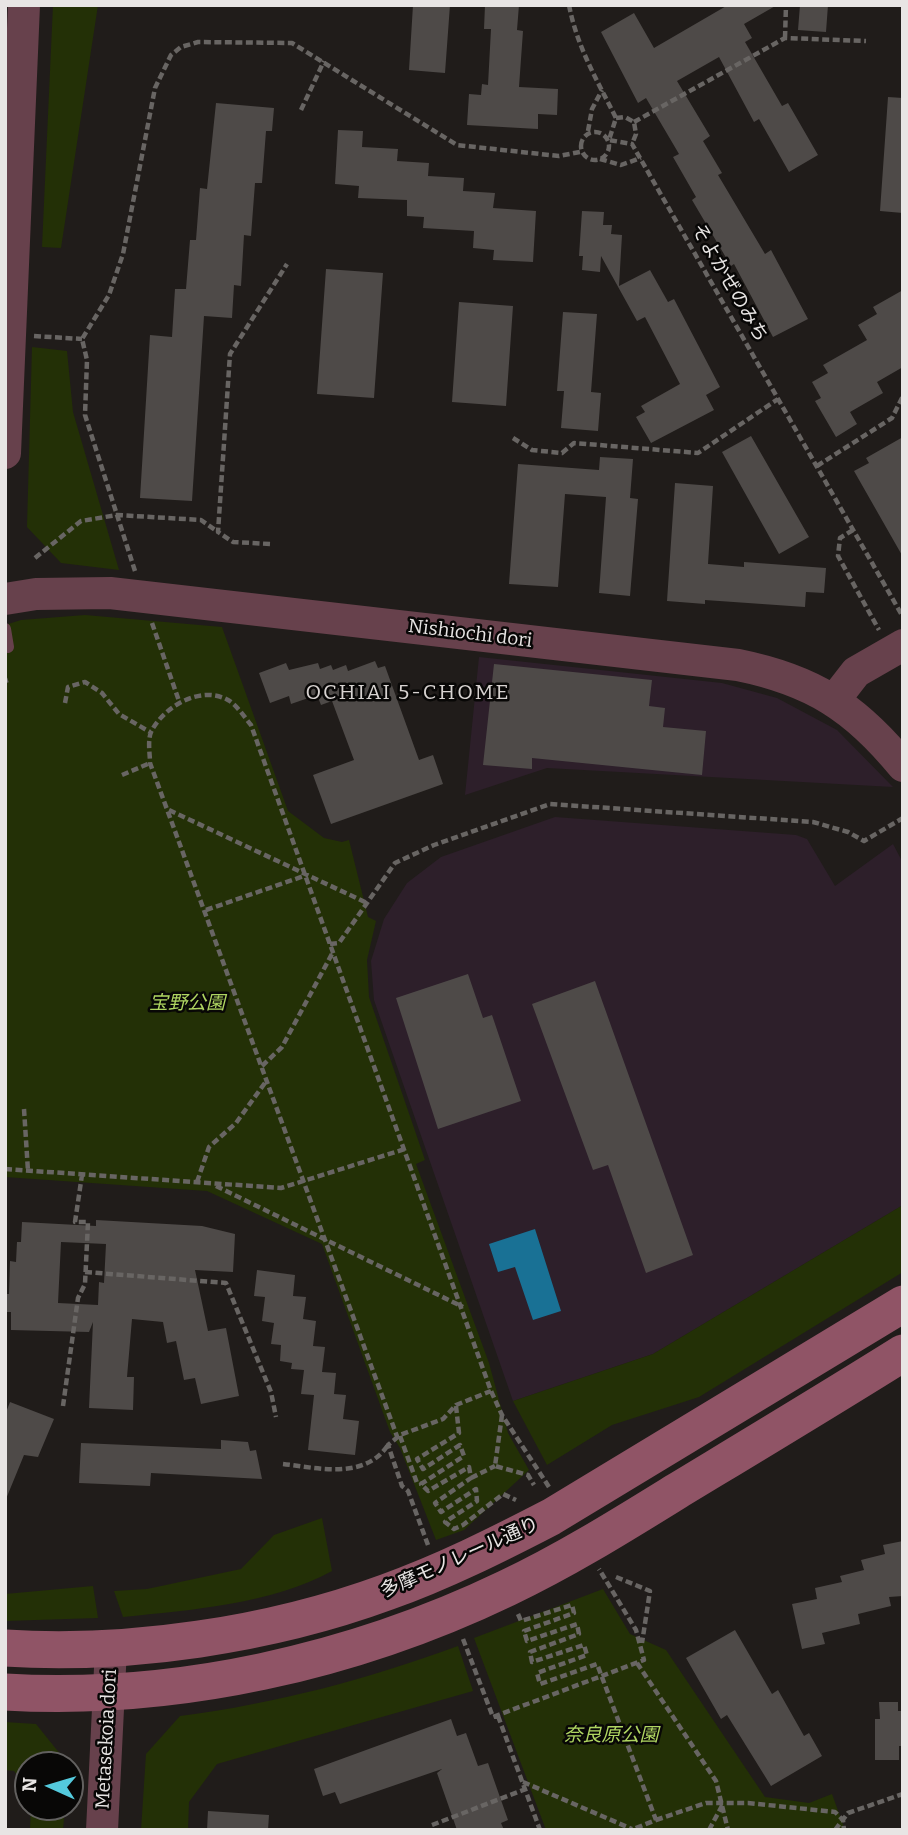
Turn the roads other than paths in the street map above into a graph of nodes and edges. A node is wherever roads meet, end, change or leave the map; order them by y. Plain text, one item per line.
1 (23, 5) edge
2 (5, 453) edge
3 (5, 600) edge
4 (5, 629) edge
5 (892, 638) edge
6 (8, 647) dead end
7 (835, 699) junction
8 (903, 766) edge
9 (903, 1304) edge
10 (903, 1353) edge
11 (5, 1648) edge
12 (111, 1648) junction
13 (5, 1692) edge
14 (111, 1692) junction
15 (102, 1830) edge

1 - 2 street
3 - 7 street, Nishiochi dori
4 - 6 lane
5 - 7 street
7 - 8 street, Nishiochi dori
9 - 12 main road, 多摩モノレール通り
10 - 14 main road
11 - 12 main road, 多摩モノレール通り
12 - 14 street, Metasekoia dori
13 - 14 main road
14 - 15 street, Metasekoia dori

